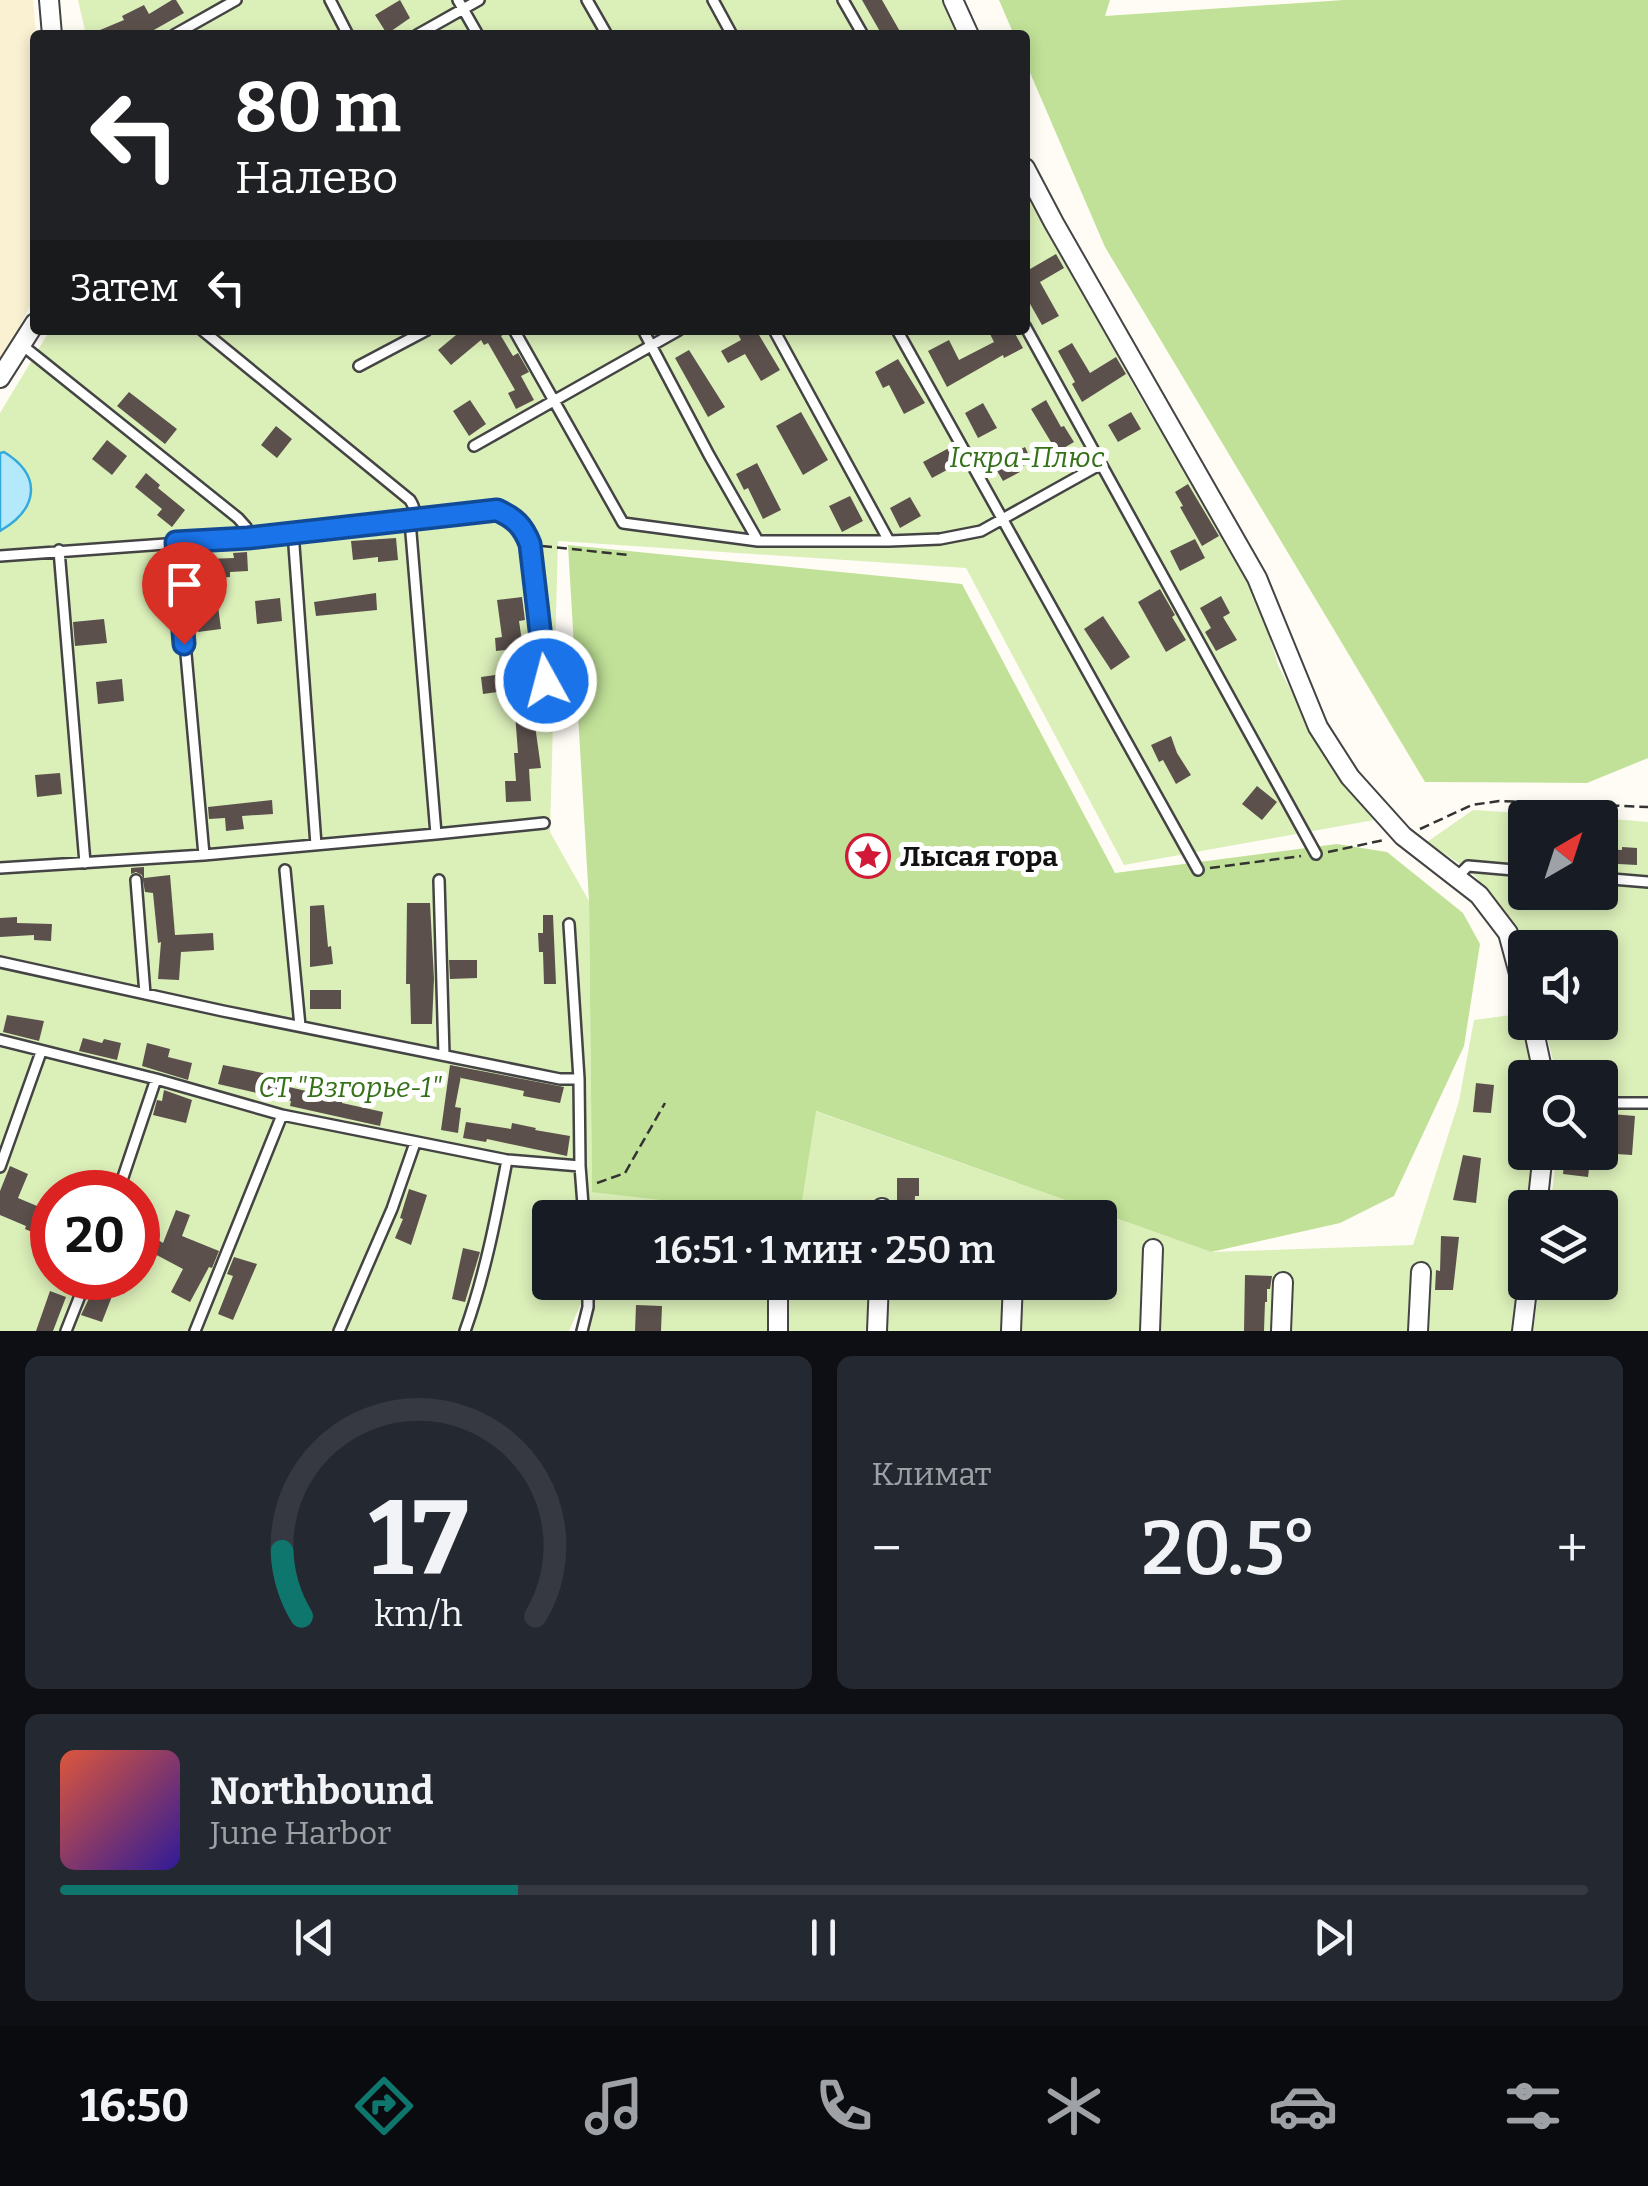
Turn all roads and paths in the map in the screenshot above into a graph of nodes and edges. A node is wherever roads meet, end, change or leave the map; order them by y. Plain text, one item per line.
1 (50, 0) edge
2 (236, 0) edge
3 (330, 0) edge
4 (479, 0) edge
5 (587, 0) edge
6 (712, 0) edge
7 (843, 0) edge
8 (953, 0) edge
9 (460, 4) edge
10 (52, 30) edge
11 (183, 30) edge
12 (345, 30) edge
13 (424, 30) edge
14 (475, 30) edge
15 (604, 30) edge
16 (729, 30) edge
17 (860, 30) edge
18 (967, 30) edge
19 (1030, 177) edge
20 (30, 331) edge
21 (208, 335) edge
22 (418, 335) edge
23 (517, 335) edge
24 (646, 335) edge
25 (669, 335) edge
26 (777, 335) edge
27 (900, 335) edge
28 (1030, 335) edge
29 (22, 345) junction
30 (652, 345) junction
31 (360, 366) dead end
32 (0, 378) edge
33 (555, 402) junction
34 (474, 446) dead end
35 (1101, 464) junction
36 (410, 521) junction
37 (1002, 521) junction
38 (293, 532) junction
39 (248, 538) junction
40 (758, 541) junction
41 (176, 542) junction
42 (888, 542) junction
43 (530, 544) junction
44 (60, 550) junction
45 (629, 555) dead end
46 (0, 556) edge
47 (550, 716) dead end
48 (1648, 807) edge
49 (544, 823) dead end
50 (436, 834) junction
51 (1403, 836) junction
52 (316, 845) junction
53 (1316, 854) dead end
54 (204, 855) junction
55 (84, 863) junction
56 (0, 868) edge
57 (285, 870) dead end
58 (1198, 870) dead end
59 (1508, 870) edge
60 (1456, 878) junction
61 (136, 880) dead end
62 (439, 880) dead end
63 (1618, 880) edge
64 (1648, 882) edge
65 (569, 924) dead end
66 (1508, 934) edge
67 (0, 962) edge
68 (145, 994) junction
69 (300, 1026) junction
70 (0, 1040) edge
71 (41, 1052) junction
72 (444, 1056) junction
73 (156, 1079) junction
74 (579, 1079) junction
75 (1618, 1102) edge
76 (1648, 1103) edge
77 (665, 1104) dead end
78 (282, 1114) junction
79 (415, 1142) junction
80 (507, 1160) junction
81 (580, 1166) junction
82 (0, 1167) edge
83 (125, 1170) edge
84 (582, 1184) junction
85 (583, 1200) edge
86 (1154, 1249) dead end
87 (1420, 1272) dead end
88 (1283, 1282) dead end
89 (78, 1300) edge
90 (588, 1300) edge
91 (778, 1300) edge
92 (878, 1300) edge
93 (1012, 1300) edge
94 (1526, 1300) edge
95 (66, 1331) edge
96 (194, 1331) edge
97 (339, 1331) edge
98 (464, 1331) edge
99 (582, 1331) edge
100 (778, 1331) edge
101 (877, 1331) edge
102 (1011, 1331) edge
103 (1150, 1331) edge
104 (1281, 1331) edge
105 (1418, 1331) edge
106 (1522, 1331) edge

1 - 10 street
2 - 11 lane
3 - 12 lane
4 - 9 lane
5 - 15 lane
6 - 16 lane
7 - 17 lane
8 - 18 street
9 - 13 lane
9 - 14 lane
19 - 51 street
20 - 29 street
21 - 36 lane
22 - 31 lane
23 - 33 lane
24 - 30 lane
25 - 30 lane
26 - 42 lane
27 - 37 lane
28 - 35 lane
29 - 32 street
29 - 39 lane
30 - 33 lane
30 - 40 lane
33 - 34 lane
33 - 40 lane
35 - 37 lane
35 - 53 lane
36 - 38 lane
36 - 43 lane
36 - 50 lane
37 - 42 lane
37 - 58 lane
38 - 39 lane
38 - 52 lane
39 - 41 lane
40 - 42 lane
41 - 44 lane
41 - 54 lane
43 - 45 path
43 - 47 lane
44 - 46 lane
44 - 55 lane
48 - 51 path
49 - 50 lane
50 - 52 lane
51 - 60 street
52 - 54 lane
54 - 55 lane
55 - 56 lane
57 - 69 lane
59 - 60 lane
60 - 66 street
61 - 68 lane
62 - 72 lane
63 - 64 lane
65 - 74 lane
67 - 68 lane
68 - 69 lane
69 - 72 lane
70 - 71 lane
71 - 73 lane
71 - 82 lane
72 - 74 lane
73 - 78 lane
73 - 83 lane
74 - 81 lane
75 - 76 lane
77 - 84 path
78 - 79 lane
78 - 96 lane
79 - 80 lane
79 - 97 lane
80 - 81 lane
80 - 98 lane
81 - 84 lane
84 - 85 lane
86 - 103 street
87 - 105 street
88 - 104 street
89 - 95 lane
90 - 99 lane
91 - 100 street
92 - 101 street
93 - 102 street
94 - 106 street

